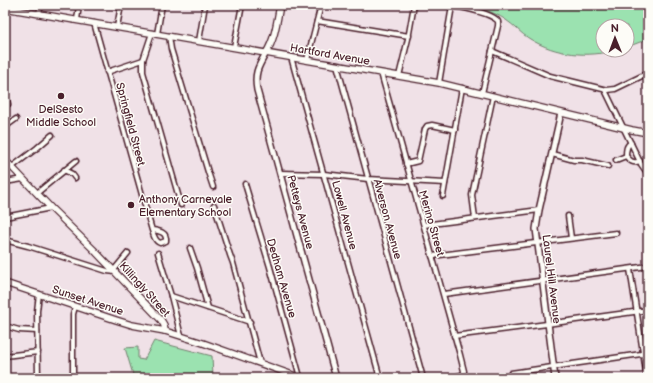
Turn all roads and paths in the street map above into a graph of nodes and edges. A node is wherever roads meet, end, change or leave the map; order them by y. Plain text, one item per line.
1 (41, 5) edge
2 (79, 5) edge
3 (121, 5) edge
4 (162, 5) edge
5 (205, 5) edge
6 (242, 5) edge
7 (280, 5) edge
8 (321, 5) edge
9 (414, 5) edge
10 (450, 5) edge
11 (5, 8) edge
12 (40, 14) junction
13 (77, 20) junction
14 (317, 21) junction
15 (94, 23) junction
16 (118, 27) junction
17 (155, 34) junction
18 (169, 36) junction
19 (409, 36) junction
20 (199, 41) junction
21 (234, 47) junction
22 (492, 51) junction
23 (266, 53) junction
24 (291, 57) junction
25 (143, 60) junction
26 (307, 60) junction
27 (337, 65) junction
28 (107, 72) junction
29 (381, 73) junction
30 (648, 73) edge
31 (399, 76) junction
32 (439, 83) junction
33 (462, 88) junction
34 (605, 90) junction
35 (5, 92) edge
36 (482, 93) junction
37 (494, 96) junction
38 (8, 104) dead end
39 (562, 113) junction
40 (16, 119) dead end
41 (5, 127) edge
42 (624, 128) junction
43 (455, 130) junction
44 (648, 133) edge
45 (52, 135) dead end
46 (631, 143) junction
47 (552, 154) junction
48 (626, 156) junction
49 (5, 160) edge
50 (616, 160) dead end
51 (76, 161) dead end
52 (640, 161) junction
53 (406, 164) junction
54 (608, 166) dead end
55 (12, 167) junction
56 (64, 170) junction
57 (280, 173) junction
58 (324, 174) junction
59 (648, 174) edge
60 (75, 178) dead end
61 (23, 179) junction
62 (368, 179) junction
63 (411, 181) junction
64 (5, 182) edge
65 (445, 183) junction
66 (245, 184) dead end
67 (213, 187) dead end
68 (37, 193) junction
69 (443, 196) dead end
70 (181, 205) dead end
71 (214, 205) dead end
72 (51, 208) junction
73 (539, 210) junction
74 (568, 216) dead end
75 (5, 217) edge
76 (475, 218) junction
77 (424, 225) junction
78 (152, 230) dead end
79 (616, 233) dead end
80 (572, 238) junction
81 (5, 240) edge
82 (537, 243) junction
83 (190, 248) dead end
84 (128, 253) dead end
85 (158, 253) dead end
86 (432, 256) junction
87 (648, 266) edge
88 (630, 268) junction
89 (115, 271) junction
90 (542, 281) junction
91 (5, 283) edge
92 (39, 294) junction
93 (444, 294) junction
94 (171, 296) junction
95 (75, 307) junction
96 (208, 308) junction
97 (648, 310) edge
98 (637, 311) junction
99 (250, 322) junction
100 (547, 324) junction
101 (5, 326) edge
102 (37, 331) junction
103 (165, 332) junction
104 (181, 336) junction
105 (454, 336) junction
106 (38, 352) junction
107 (646, 354) edge
108 (5, 356) edge
109 (260, 362) junction
110 (553, 367) junction
111 (511, 373) dead end
112 (464, 376) edge
113 (38, 378) edge
114 (73, 378) edge
115 (300, 378) edge
116 (336, 378) edge
117 (380, 378) edge
118 (423, 378) edge
119 (450, 378) edge
120 (555, 378) edge
121 (647, 378) edge

1 - 12 street
2 - 13 street
3 - 16 street
4 - 17 street
5 - 20 street
6 - 21 street
7 - 23 main road
8 - 14 street
9 - 19 street
10 - 22 street
10 - 32 street
11 - 12 main road, Hartford Avenue
12 - 13 main road, Hartford Avenue
13 - 15 main road, Hartford Avenue
14 - 19 street
14 - 26 street
15 - 16 main road, Hartford Avenue
15 - 28 street, Springfield Street
16 - 17 main road, Hartford Avenue
17 - 18 main road, Hartford Avenue
17 - 25 street
18 - 20 main road, Hartford Avenue
18 - 67 street
19 - 31 street
20 - 21 main road, Hartford Avenue
21 - 23 main road, Hartford Avenue
22 - 34 street
22 - 36 street
23 - 24 main road, Hartford Avenue
23 - 57 street, Petteys Avenue
24 - 26 main road, Hartford Avenue
24 - 58 street, Lowell Avenue
25 - 28 street
25 - 70 street
26 - 27 main road, Hartford Avenue
27 - 29 main road, Hartford Avenue
27 - 62 street, Alverson Avenue
28 - 78 street, Springfield Street
29 - 31 main road, Hartford Avenue
29 - 53 street, Merino Street
30 - 34 street
31 - 32 main road, Hartford Avenue
32 - 33 main road, Hartford Avenue
33 - 36 main road, Hartford Avenue
33 - 43 street
34 - 42 street
35 - 38 street
36 - 37 main road, Hartford Avenue
37 - 39 main road, Hartford Avenue
37 - 76 street
39 - 42 main road, Hartford Avenue
39 - 47 street, Laurel Hill Avenue
40 - 41 street
42 - 44 main road, Hartford Avenue
42 - 46 street
43 - 53 street
43 - 65 street
45 - 55 street
46 - 48 street
46 - 52 street
47 - 54 street
47 - 73 street, Laurel Hill Avenue
48 - 50 street
48 - 52 street
49 - 55 main road, Killingly Street
51 - 56 street
52 - 59 street
53 - 63 street, Merino Street
55 - 61 main road, Killingly Street
56 - 60 street
56 - 68 street
57 - 58 street
57 - 116 street, Petteys Avenue
58 - 62 street
58 - 117 street, Lowell Avenue
61 - 64 street
61 - 68 main road, Killingly Street
62 - 63 street
62 - 118 street, Alverson Avenue
63 - 65 street
63 - 77 street, Merino Street
65 - 69 street
66 - 115 street, Dedham Avenue
68 - 72 main road, Killingly Street
71 - 99 street
72 - 75 street
72 - 89 main road, Killingly Street
73 - 76 street
73 - 82 street, Laurel Hill Avenue
74 - 80 street
76 - 77 street
77 - 86 street, Merino Street
79 - 80 street
80 - 82 street
81 - 89 street
82 - 86 street
82 - 90 street, Laurel Hill Avenue
83 - 96 street
84 - 89 street
85 - 94 street
86 - 93 street, Merino Street
87 - 88 street
88 - 90 street
88 - 98 street
89 - 103 main road, Killingly Street
90 - 93 street
90 - 100 street, Laurel Hill Avenue
91 - 92 main road, Sunset Avenue
92 - 95 main road, Sunset Avenue
92 - 102 street
93 - 105 street, Merino Street
94 - 96 street
94 - 104 street
95 - 103 main road, Sunset Avenue
95 - 114 street
96 - 99 street
97 - 98 street
98 - 100 street
98 - 107 street
99 - 109 street
100 - 105 street
100 - 110 street, Laurel Hill Avenue
101 - 102 street
102 - 106 street
103 - 104 main road, Killingly Street
104 - 109 main road, Killingly Street
105 - 112 street, Merino Street
106 - 108 street
106 - 113 street
107 - 110 street
107 - 121 street
109 - 115 main road, Killingly Street
110 - 111 street
110 - 120 street, Laurel Hill Avenue
112 - 119 street

